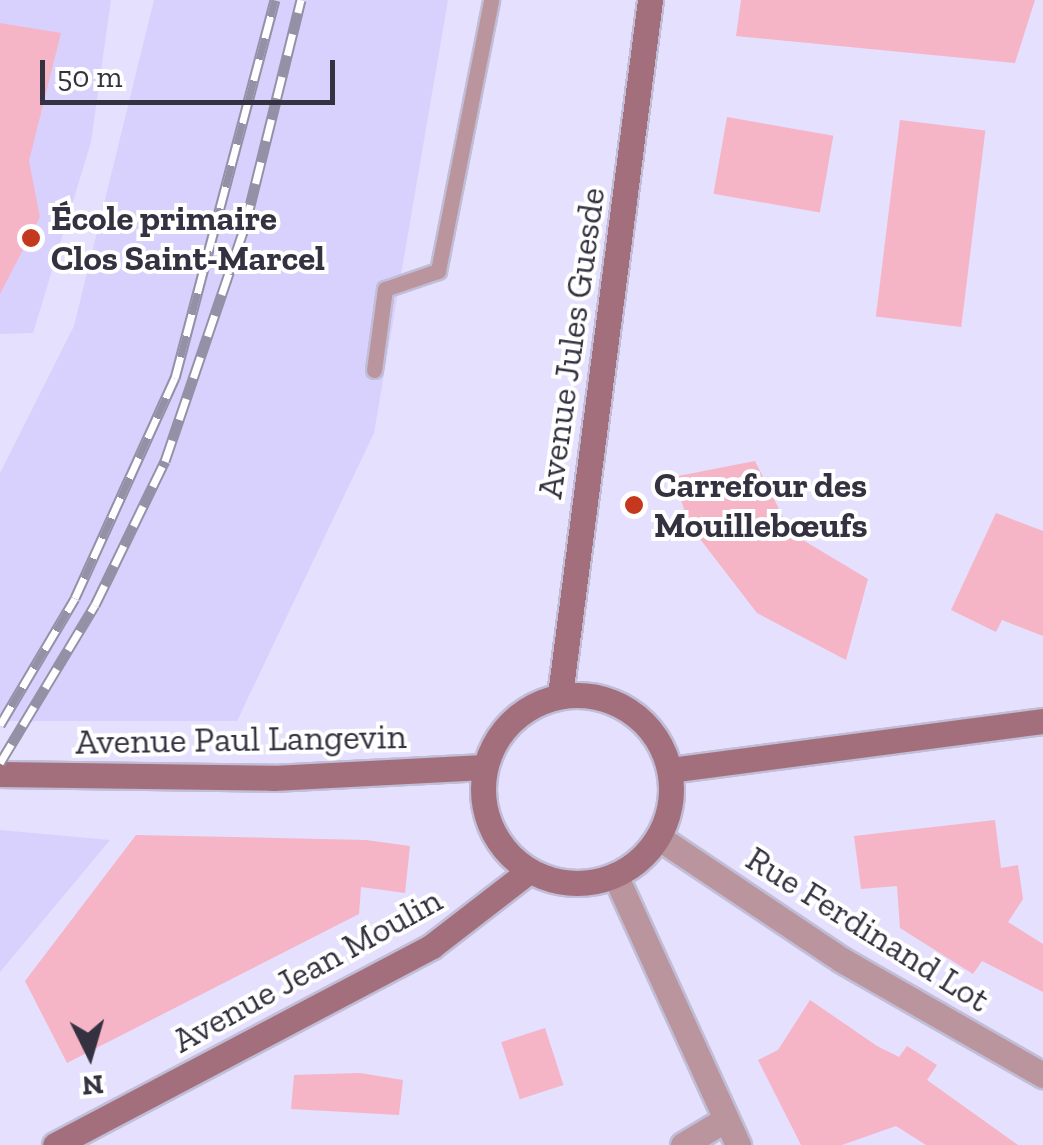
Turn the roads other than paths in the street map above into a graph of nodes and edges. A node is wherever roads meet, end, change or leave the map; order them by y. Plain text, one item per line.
1 (491, 0) edge
2 (650, 0) edge
3 (374, 370) dead end
4 (560, 695) junction
5 (1043, 721) edge
6 (484, 768) junction
7 (670, 770) junction
8 (0, 774) edge
9 (658, 837) junction
10 (529, 871) junction
11 (615, 876) junction
12 (1043, 1076) edge
13 (726, 1119) junction
14 (55, 1145) edge
15 (683, 1145) edge
16 (738, 1145) edge

1 - 3 lane
2 - 4 main road, Avenue Jules Guesde
4 - 6 main road
4 - 7 main road
5 - 7 main road
6 - 8 main road, Avenue Paul Langevin
6 - 10 main road
7 - 9 main road
9 - 11 main road
9 - 12 street, Rue Ferdinand Lot
10 - 11 main road
10 - 14 main road, Avenue Jean Moulin
11 - 13 street
13 - 15 street
13 - 16 street

